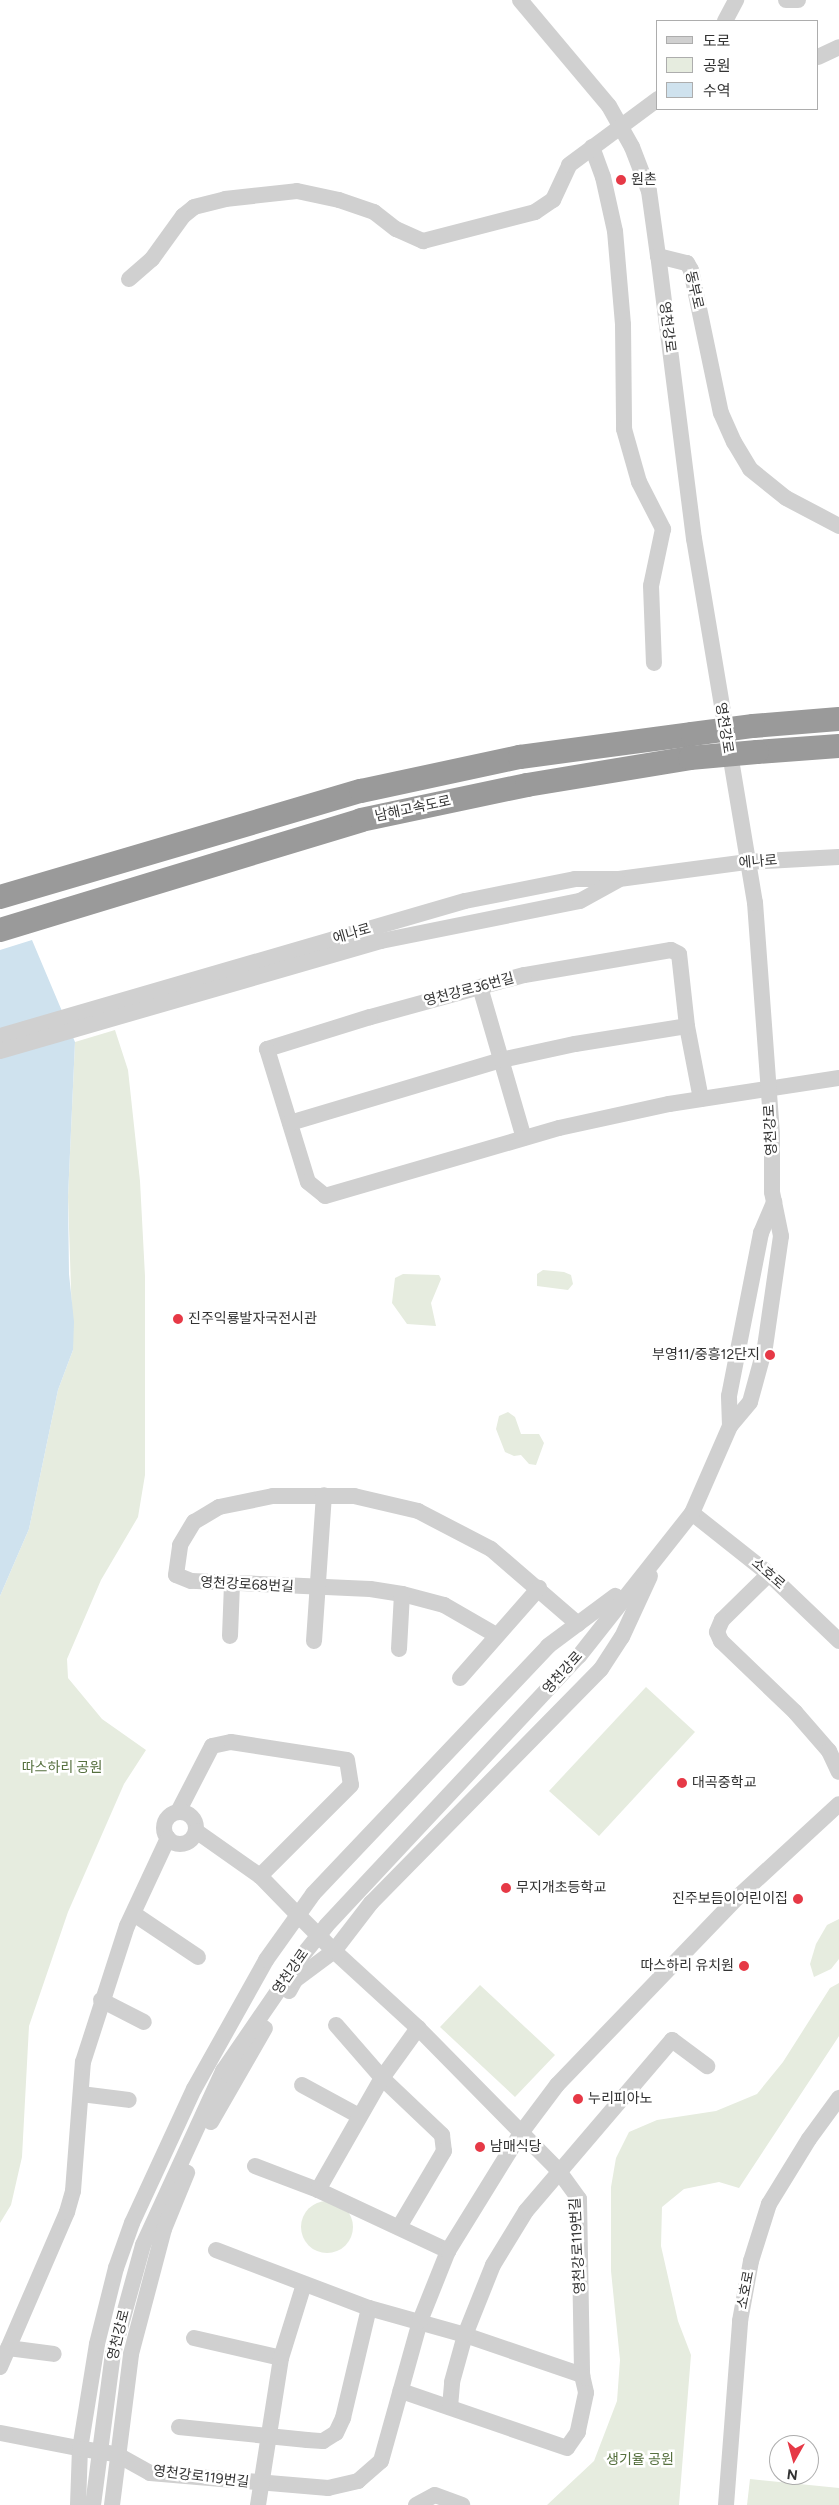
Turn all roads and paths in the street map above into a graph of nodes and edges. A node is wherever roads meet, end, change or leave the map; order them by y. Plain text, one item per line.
1 (520, 0) edge
2 (736, 0) edge
3 (786, 0) edge
4 (798, 0) edge
5 (726, 20) edge
6 (839, 47) edge
7 (819, 57) edge
8 (656, 100) edge
9 (620, 125) junction
10 (592, 147) junction
11 (658, 256) junction
12 (129, 279) dead end
13 (839, 526) edge
14 (654, 662) dead end
15 (839, 719) edge
16 (839, 746) edge
17 (839, 857) edge
18 (746, 862) junction
19 (619, 879) junction
20 (0, 897) edge
21 (0, 930) edge
22 (480, 987) junction
23 (92, 1017) junction
24 (687, 1026) junction
25 (0, 1036) edge
26 (0, 1051) edge
27 (502, 1060) junction
28 (839, 1078) edge
29 (768, 1088) junction
30 (702, 1099) junction
31 (290, 1123) junction
32 (524, 1138) junction
33 (774, 1202) junction
34 (730, 1426) junction
35 (324, 1494) junction
36 (692, 1513) junction
37 (670, 1538) junction
38 (769, 1574) junction
39 (232, 1585) junction
40 (317, 1588) junction
41 (539, 1588) junction
42 (402, 1594) junction
43 (578, 1624) junction
44 (496, 1635) junction
45 (230, 1636) dead end
46 (314, 1641) dead end
47 (839, 1641) edge
48 (399, 1648) dead end
49 (460, 1678) dead end
50 (839, 1772) edge
51 (839, 1804) edge
52 (178, 1812) junction
53 (196, 1831) junction
54 (168, 1838) junction
55 (260, 1876) junction
56 (134, 1914) junction
57 (297, 1914) junction
58 (334, 1951) junction
59 (198, 1957) dead end
60 (101, 2000) junction
61 (144, 2022) dead end
62 (336, 2025) dead end
63 (418, 2028) junction
64 (707, 2066) dead end
65 (382, 2078) junction
66 (302, 2085) dead end
67 (81, 2094) junction
68 (839, 2098) edge
69 (129, 2100) dead end
70 (359, 2116) junction
71 (521, 2133) junction
72 (255, 2166) dead end
73 (558, 2170) junction
74 (318, 2190) junction
75 (399, 2227) junction
76 (216, 2250) dead end
77 (448, 2251) junction
78 (304, 2284) junction
79 (369, 2308) junction
80 (420, 2321) junction
81 (465, 2335) junction
82 (194, 2338) dead end
83 (8, 2348) junction
84 (54, 2354) dead end
85 (281, 2358) junction
86 (0, 2367) edge
87 (582, 2375) junction
88 (401, 2391) junction
89 (450, 2407) junction
90 (179, 2427) dead end
91 (0, 2432) edge
92 (271, 2437) junction
93 (82, 2449) junction
94 (117, 2454) junction
95 (261, 2484) junction
96 (78, 2505) edge
97 (93, 2505) edge
98 (112, 2505) edge
99 (258, 2505) edge
100 (416, 2505) edge
101 (462, 2505) edge
102 (726, 2505) edge

1 - 9 street
2 - 5 street
3 - 4 street
6 - 7 street
8 - 9 street
9 - 10 street
9 - 11 street
10 - 12 street
10 - 14 street
11 - 13 street, 동부로
11 - 18 street, 영천강로
15 - 20 highway, 남해고속도로, bridge
16 - 21 highway, 남해고속도로, bridge
17 - 18 street, 에나로
18 - 19 street, 에나로
18 - 29 street, 영천강로
19 - 23 street, 에나로
19 - 23 street, 에나로
22 - 24 street, 영천강로36번길
22 - 27 street
22 - 31 street, 영천강로36번길
23 - 25 street
23 - 26 street
24 - 27 street
24 - 30 street, 영천강로36번길
27 - 31 street
27 - 32 street
28 - 29 street, 영천강로36번길
29 - 30 street, 영천강로36번길
29 - 33 street, 영천강로
30 - 32 street, 영천강로36번길
31 - 32 street, 영천강로36번길
33 - 34 street, 영천강로
33 - 34 street, 영천강로
34 - 36 street, 영천강로
35 - 39 street, 영천강로68번길
35 - 40 street
35 - 41 street, 영천강로68번길
36 - 37 street, 영천강로
36 - 38 street, 소호로
37 - 43 street, 영천강로
37 - 58 street, 영천강로
37 - 97 street, 영천강로
38 - 47 street, 소호로
38 - 50 street
39 - 40 street, 영천강로68번길
39 - 45 street
40 - 42 street, 영천강로68번길
40 - 46 street
41 - 43 street, 영천강로68번길
41 - 44 street
42 - 44 street, 영천강로68번길
42 - 48 street
43 - 57 street, 영천강로
44 - 49 street
51 - 71 street, 영천강로119번길
52 - 53 street
52 - 54 street
52 - 55 street
53 - 54 street
53 - 55 street
54 - 56 street
55 - 57 street
56 - 59 street
56 - 60 street
57 - 58 street, 영천강로119번길, bridge
57 - 93 street, 영천강로
58 - 63 street, 영천강로119번길
58 - 94 street, 영천강로
60 - 61 street
60 - 67 street
62 - 65 street
63 - 65 street
63 - 71 street, 영천강로119번길
64 - 73 street
65 - 70 street
65 - 75 street
66 - 70 street
67 - 69 street
67 - 83 street
68 - 102 street, 소호로
70 - 74 street
71 - 73 street, 영천강로119번길
71 - 77 street, 영천강로119번길
72 - 74 street
73 - 81 street
73 - 87 street, 영천강로119번길
74 - 75 street
75 - 77 street
76 - 78 street
77 - 80 street, 영천강로119번길
78 - 79 street
78 - 85 street, 영천강로119번길
79 - 80 street
79 - 92 street
80 - 81 street
80 - 88 street, 영천강로119번길
81 - 87 street
81 - 89 street
82 - 85 street
83 - 84 street
83 - 86 street
85 - 92 street, 영천강로119번길
87 - 89 street, 영천강로119번길
88 - 89 street
88 - 95 street, 영천강로119번길
90 - 92 street
91 - 93 street
92 - 95 street, 영천강로119번길
93 - 94 street, bridge
93 - 96 street, 영천강로
94 - 95 street, 영천강로119번길
94 - 98 street, 영천강로
95 - 99 street
100 - 101 street

